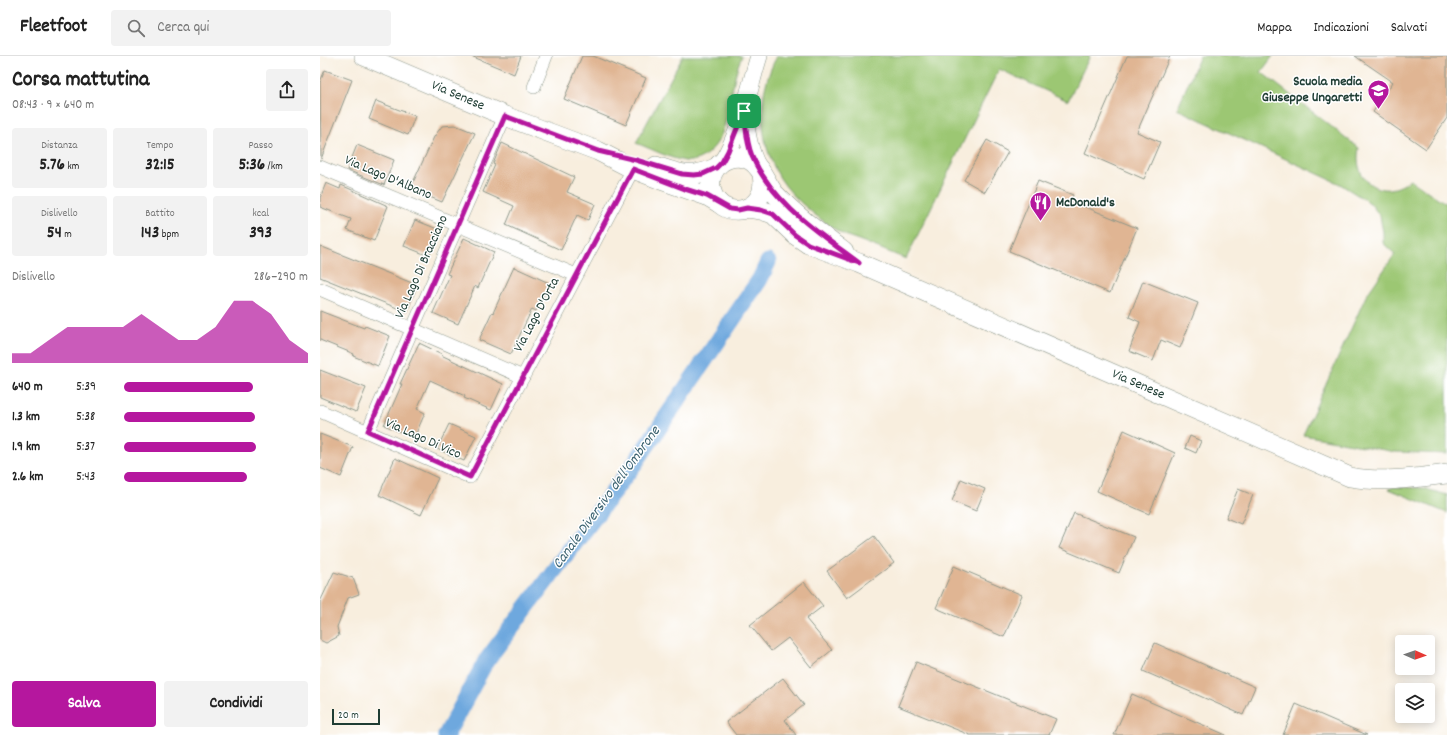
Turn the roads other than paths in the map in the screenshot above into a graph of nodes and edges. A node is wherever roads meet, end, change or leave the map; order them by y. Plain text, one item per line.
1 (364, 56) edge
2 (546, 56) edge
3 (759, 56) edge
4 (534, 87) dead end
5 (744, 111) junction
6 (505, 116) junction
7 (598, 151) junction
8 (719, 165) junction
9 (320, 167) edge
10 (633, 169) junction
11 (760, 171) junction
12 (719, 203) junction
13 (747, 208) junction
14 (458, 226) junction
15 (859, 263) junction
16 (576, 275) junction
17 (320, 289) edge
18 (412, 328) junction
19 (523, 377) junction
20 (320, 411) edge
21 (368, 431) junction
22 (1447, 474) edge
23 (470, 477) joint
24 (1422, 477) junction
25 (1447, 484) edge

1 - 6 main road, Via Senese
2 - 4 street
3 - 5 street
5 - 8 street
5 - 11 street
6 - 7 main road, Via Senese
6 - 14 street, Via Lago Di Bracciano
7 - 8 main road, Via Senese
7 - 10 main road, Via Senese
8 - 11 main road, Via Senese
8 - 12 main road
9 - 14 street, Via Lago D'Albano
10 - 12 main road, Via Senese
10 - 16 street, Via Lago D'Orta
11 - 13 main road
11 - 15 main road, Via Senese
12 - 13 main road, Via Senese
13 - 15 main road, Via Senese
14 - 16 street, Via Lago D'Albano
14 - 18 street, Via Lago Di Bracciano
15 - 24 main road, Via Senese
16 - 19 street, Via Lago D'Orta
17 - 18 street
18 - 19 street
18 - 21 street, Via Lago Di Bracciano
19 - 23 street, Via Lago D'Orta
20 - 21 street, Via Lago Di Vico
21 - 23 street, Via Lago Di Vico
22 - 24 main road, Via Senese
24 - 25 main road, Via Senese

